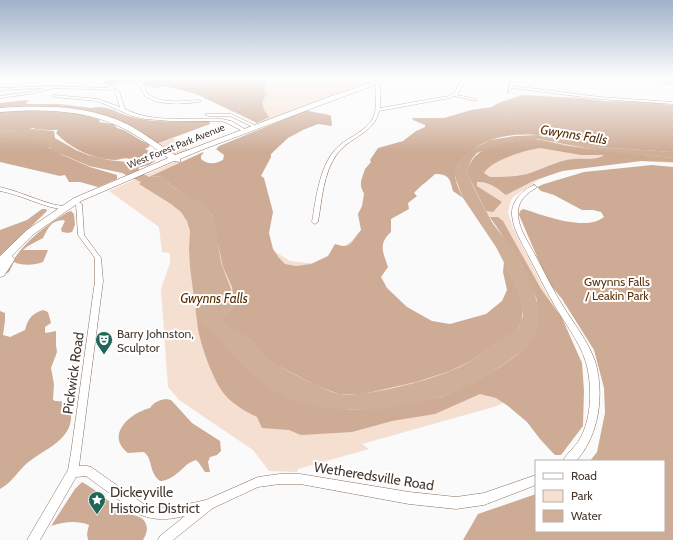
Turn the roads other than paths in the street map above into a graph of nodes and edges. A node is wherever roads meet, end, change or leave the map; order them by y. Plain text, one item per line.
1 (106, 103) edge
2 (121, 103) edge
3 (317, 103) edge
4 (378, 103) edge
5 (419, 103) edge
6 (0, 110) edge
7 (123, 110) junction
8 (378, 110) junction
9 (174, 119) junction
10 (257, 127) junction
11 (246, 131) junction
12 (176, 159) junction
13 (117, 184) junction
14 (534, 187) dead end
15 (0, 189) edge
16 (79, 204) junction
17 (67, 208) junction
18 (315, 222) dead end
19 (32, 232) junction
20 (0, 263) edge
21 (0, 273) edge
22 (569, 460) edge
23 (73, 472) junction
24 (535, 480) edge
25 (209, 504) junction
26 (33, 540) edge
27 (164, 540) edge

1 - 7 street
2 - 7 street
3 - 10 main road, West Forest Park Avenue
4 - 8 street
5 - 8 street
6 - 12 main road
7 - 9 street
8 - 18 street
9 - 10 street
9 - 11 street
10 - 11 main road, West Forest Park Avenue
11 - 12 main road, West Forest Park Avenue
12 - 13 main road, West Forest Park Avenue
13 - 16 main road
13 - 17 main road
14 - 22 street
15 - 17 street
16 - 17 main road
16 - 23 street, Pickwick Road
17 - 19 main road
19 - 20 main road
19 - 21 main road
23 - 25 street, Wetheredsville Road
23 - 26 street, Pickwick Road
24 - 25 street, Wetheredsville Road
25 - 27 street, Wetheredsville Road

